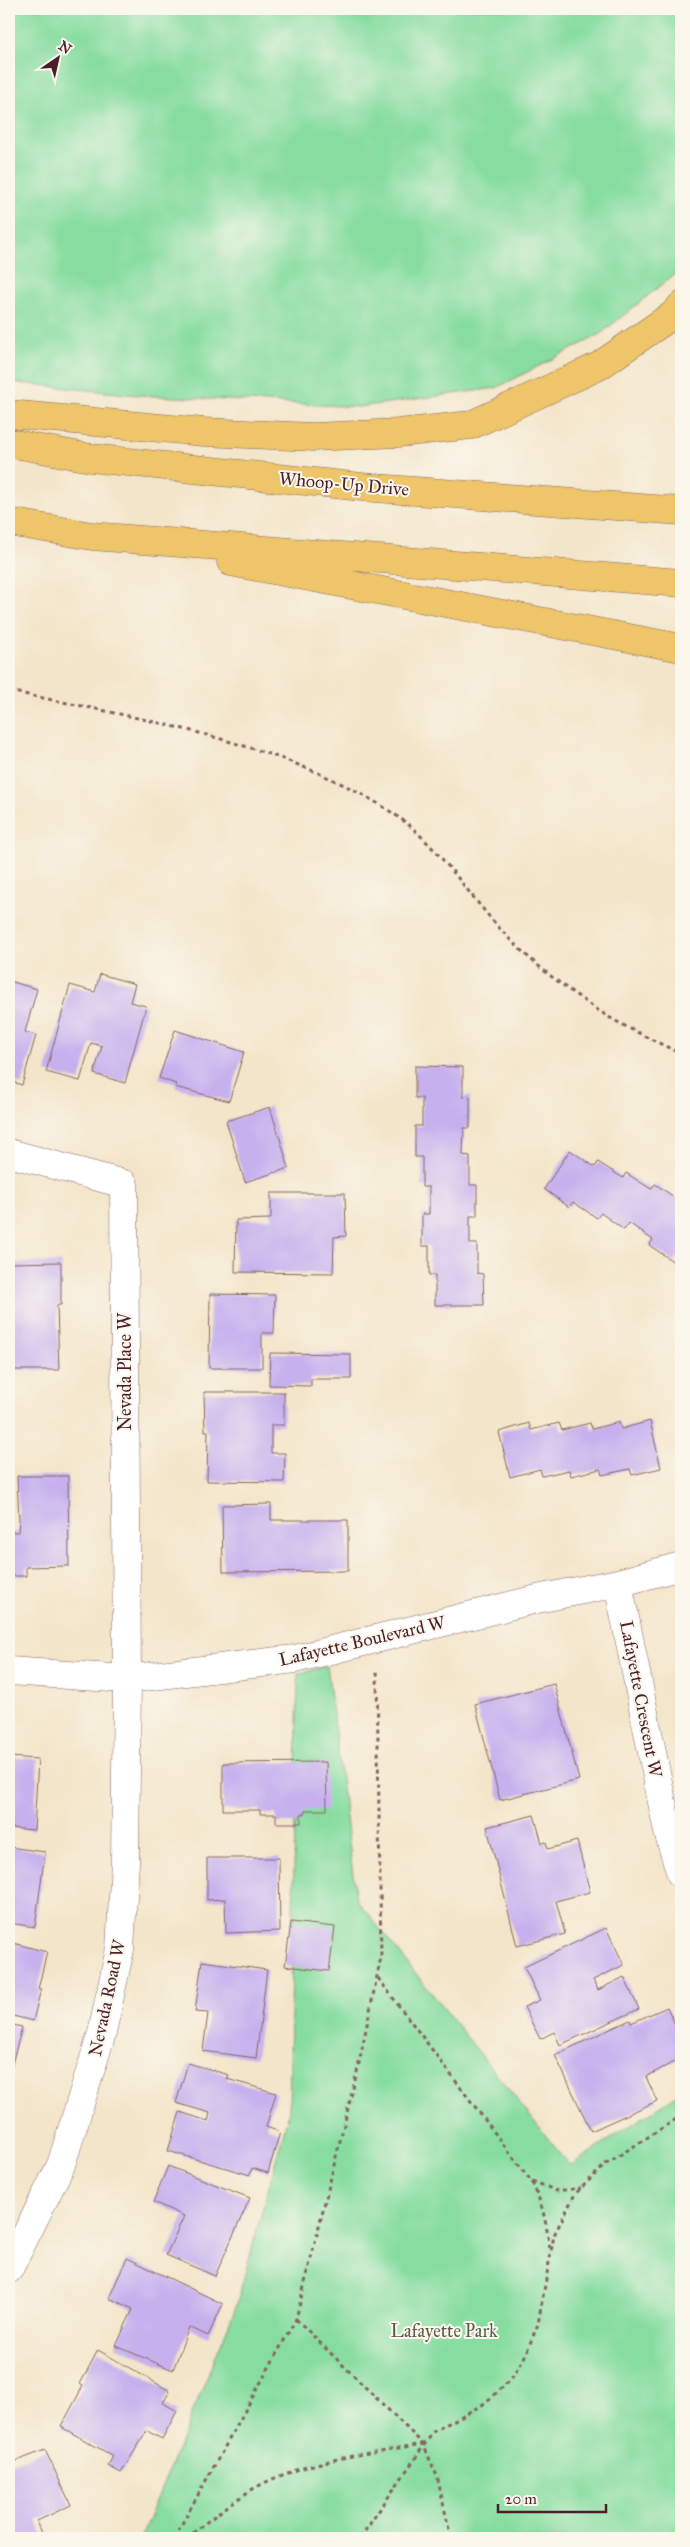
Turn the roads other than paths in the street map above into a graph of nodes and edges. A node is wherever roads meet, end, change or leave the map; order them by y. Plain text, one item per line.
1 (681, 306) edge
2 (9, 414) edge
3 (9, 443) edge
4 (681, 511) edge
5 (9, 522) edge
6 (92, 536) junction
7 (681, 583) edge
8 (681, 648) edge
9 (9, 1153) edge
10 (681, 1566) edge
11 (618, 1583) junction
12 (9, 1671) edge
13 (127, 1679) junction
14 (681, 1874) edge
15 (9, 2269) edge

1 - 2 highway
3 - 4 highway, Whoop-Up Drive
5 - 6 highway
6 - 7 highway
6 - 8 highway
9 - 13 street, Nevada Place W
10 - 11 street, Lafayette Boulevard W
11 - 13 street, Lafayette Boulevard W
11 - 14 street, Lafayette Crescent W
12 - 13 street, Lafayette Boulevard W
13 - 15 street, Nevada Road W

